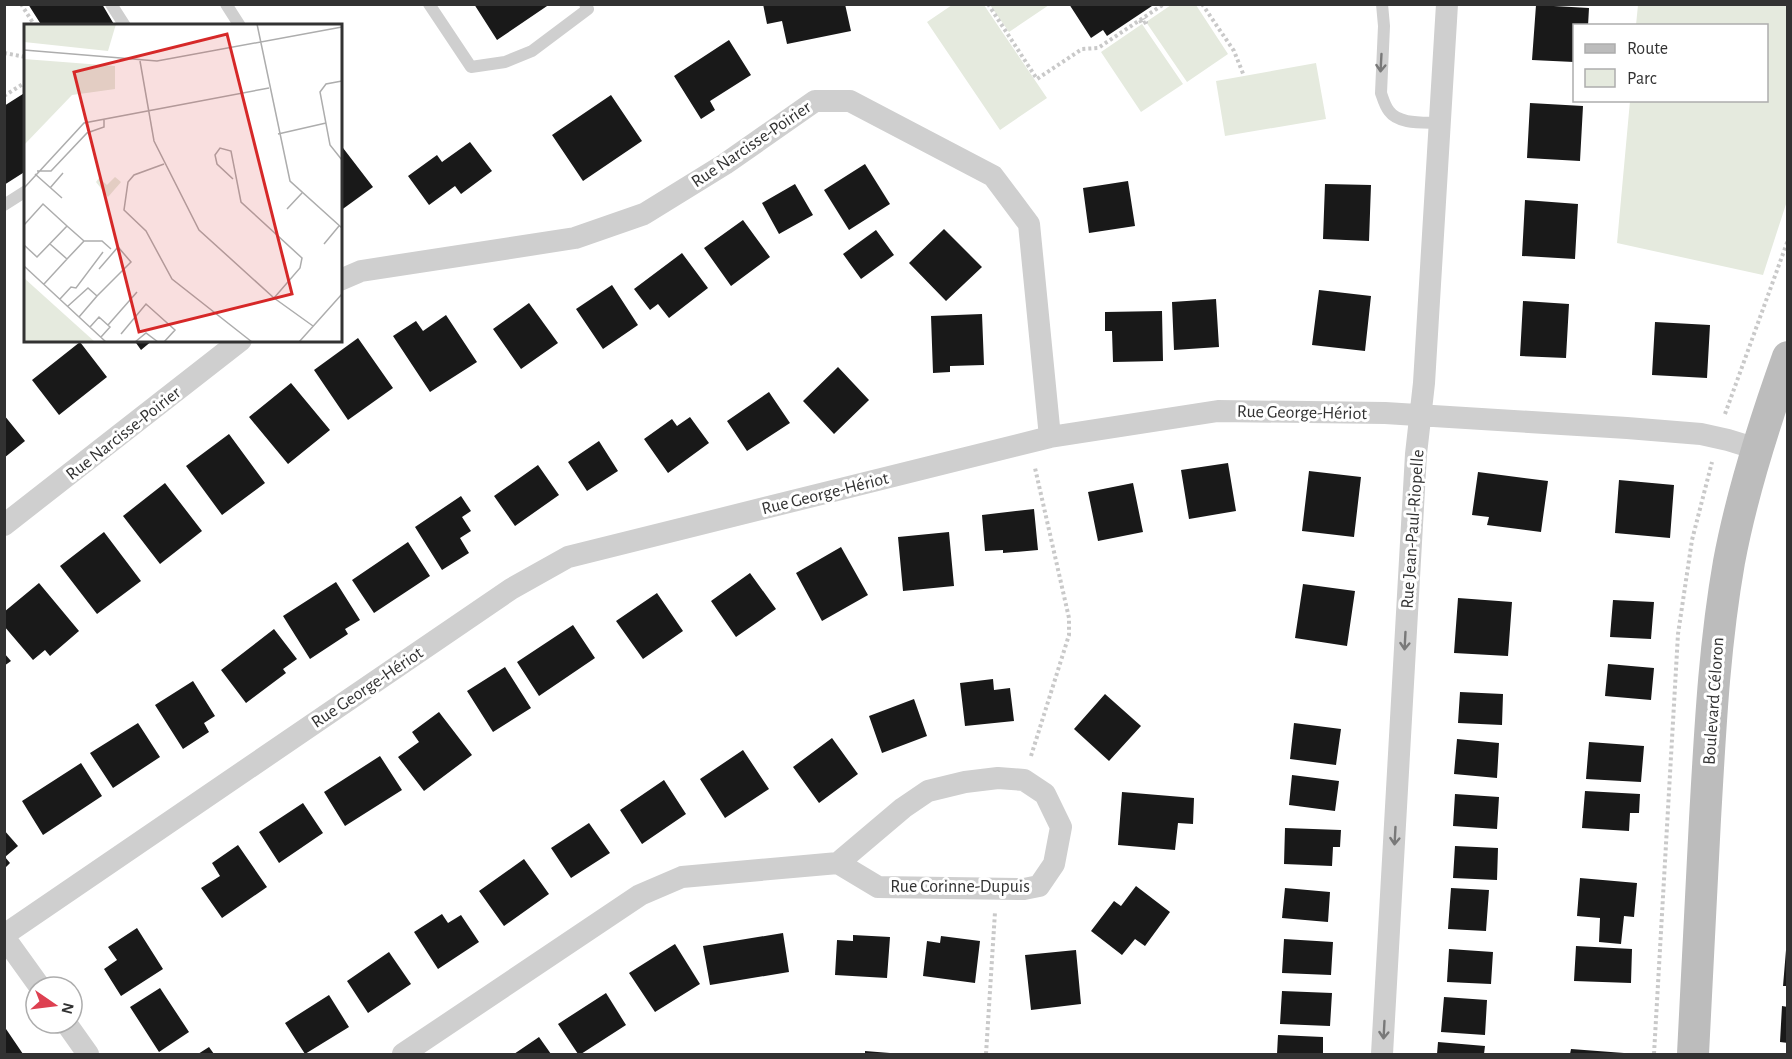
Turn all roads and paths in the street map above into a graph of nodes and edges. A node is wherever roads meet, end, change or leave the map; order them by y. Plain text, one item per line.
1 (21, 4) edge
2 (111, 4) edge
3 (226, 4) edge
4 (429, 4) edge
5 (585, 4) edge
6 (988, 4) edge
7 (1164, 4) edge
8 (1202, 4) edge
9 (1382, 4) edge
10 (1447, 4) edge
11 (34, 24) edge
12 (124, 24) edge
13 (239, 24) edge
14 (4, 53) edge
15 (24, 57) edge
16 (1244, 76) dead end
17 (24, 83) edge
18 (4, 96) edge
19 (1440, 123) junction
20 (24, 192) edge
21 (4, 205) edge
22 (1788, 240) edge
23 (342, 279) edge
24 (238, 342) edge
25 (1788, 357) edge
26 (1726, 408) dead end
27 (1421, 415) junction
28 (1050, 437) junction
29 (1757, 449) junction
30 (1035, 468) dead end
31 (1706, 481) dead end
32 (4, 525) edge
33 (1030, 759) dead end
34 (838, 863) junction
35 (995, 909) dead end
36 (4, 936) edge
37 (32, 975) edge
38 (75, 1035) edge
39 (88, 1054) edge
40 (404, 1054) edge
41 (986, 1054) edge
42 (1382, 1054) edge
43 (1654, 1054) edge
44 (1693, 1054) edge

1 - 11 path
2 - 12 lane
3 - 13 lane
4 - 5 lane
6 - 7 path
8 - 16 path
9 -> 19 lane
10 - 19 street, Rue Jean-Paul-Riopelle
14 - 15 path
17 - 18 path
19 - 27 street, Rue Jean-Paul-Riopelle
20 - 21 lane
22 - 26 path
23 - 28 street, Rue Narcisse-Poirier
24 - 32 street, Rue Narcisse-Poirier
25 - 29 street, Boulevard Céloron
27 - 28 street, Rue George-Hériot
27 - 29 street, Rue George-Hériot
27 -> 42 street, Rue Jean-Paul-Riopelle
28 - 36 street, Rue George-Hériot
29 - 44 street, Boulevard Céloron
30 - 33 path
31 - 43 path
34 - 34 street, Rue Corinne-Dupuis
34 - 40 street
35 - 41 path
36 - 37 street
38 - 39 street

